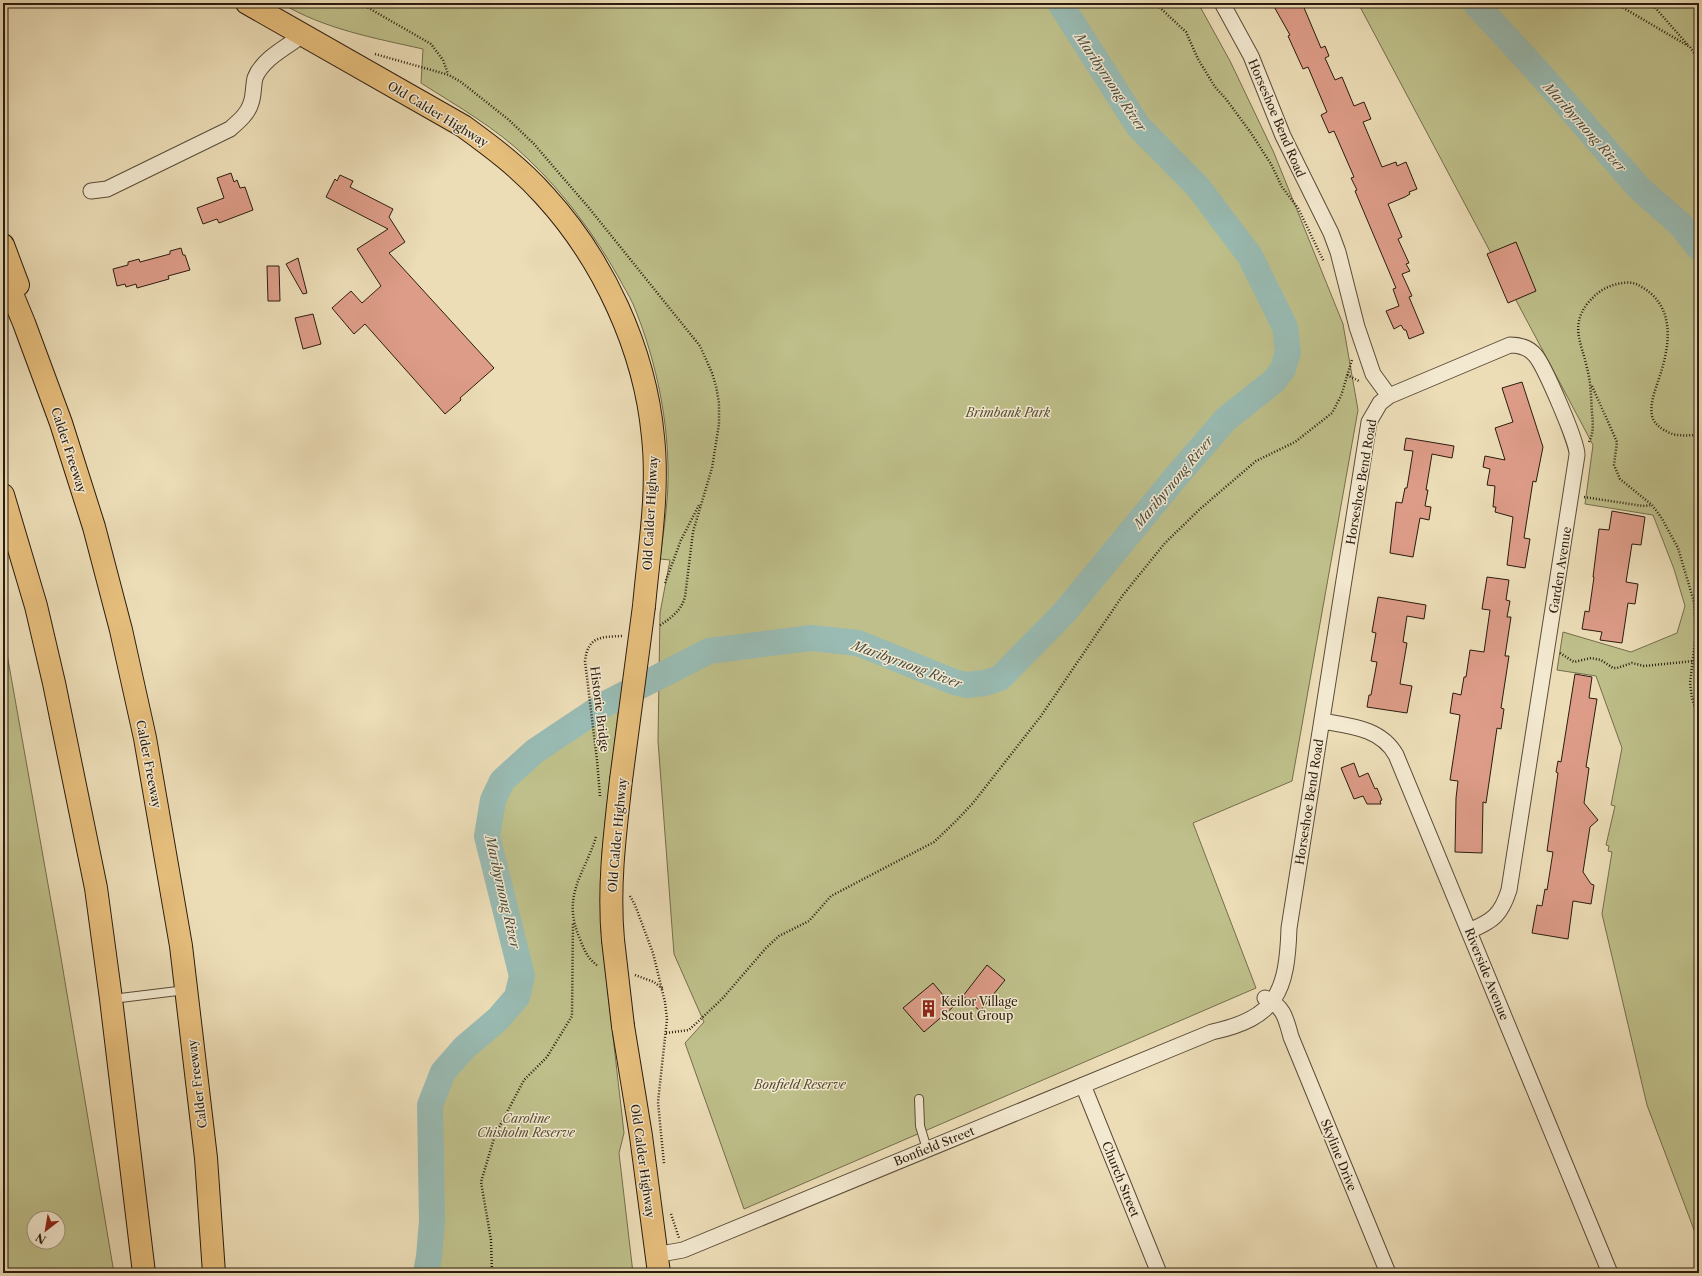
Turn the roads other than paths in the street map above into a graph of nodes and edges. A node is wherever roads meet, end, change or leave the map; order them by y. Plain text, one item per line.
1 (247, 3) edge
2 (1222, 3) edge
3 (303, 35) junction
4 (91, 191) dead end
5 (3, 245) edge
6 (3, 272) edge
7 (1389, 396) junction
8 (3, 495) edge
9 (94, 527) junction
10 (1322, 721) junction
11 (1469, 931) junction
12 (187, 990) junction
13 (111, 999) junction
14 (1268, 1003) junction
15 (1083, 1085) junction
16 (919, 1099) dead end
17 (928, 1149) junction
18 (650, 1265) edge
19 (213, 1270) edge
20 (144, 1273) edge
21 (1159, 1273) edge
22 (1388, 1273) edge
23 (1610, 1273) edge

1 - 3 main road, Old Calder Highway
2 - 7 street, Horseshoe Bend Road
3 - 4 street
3 - 18 main road, Old Calder Highway, bridge
5 - 9 main road
6 - 9 main road, Calder Freeway
7 - 10 street, Horseshoe Bend Road
7 - 11 street, Garden Avenue
8 - 13 main road
9 - 12 main road, Calder Freeway
10 - 11 street, Riverside Avenue
10 - 14 street, Horseshoe Bend Road
11 - 23 street, Riverside Avenue
12 - 13 lane
12 - 19 main road, Calder Freeway
13 - 20 main road
14 - 15 street, Bonfield Street
14 - 22 street, Skyline Drive
15 - 17 street, Bonfield Street
15 - 21 street, Church Street
16 - 17 lane
17 - 18 street, Bonfield Street

